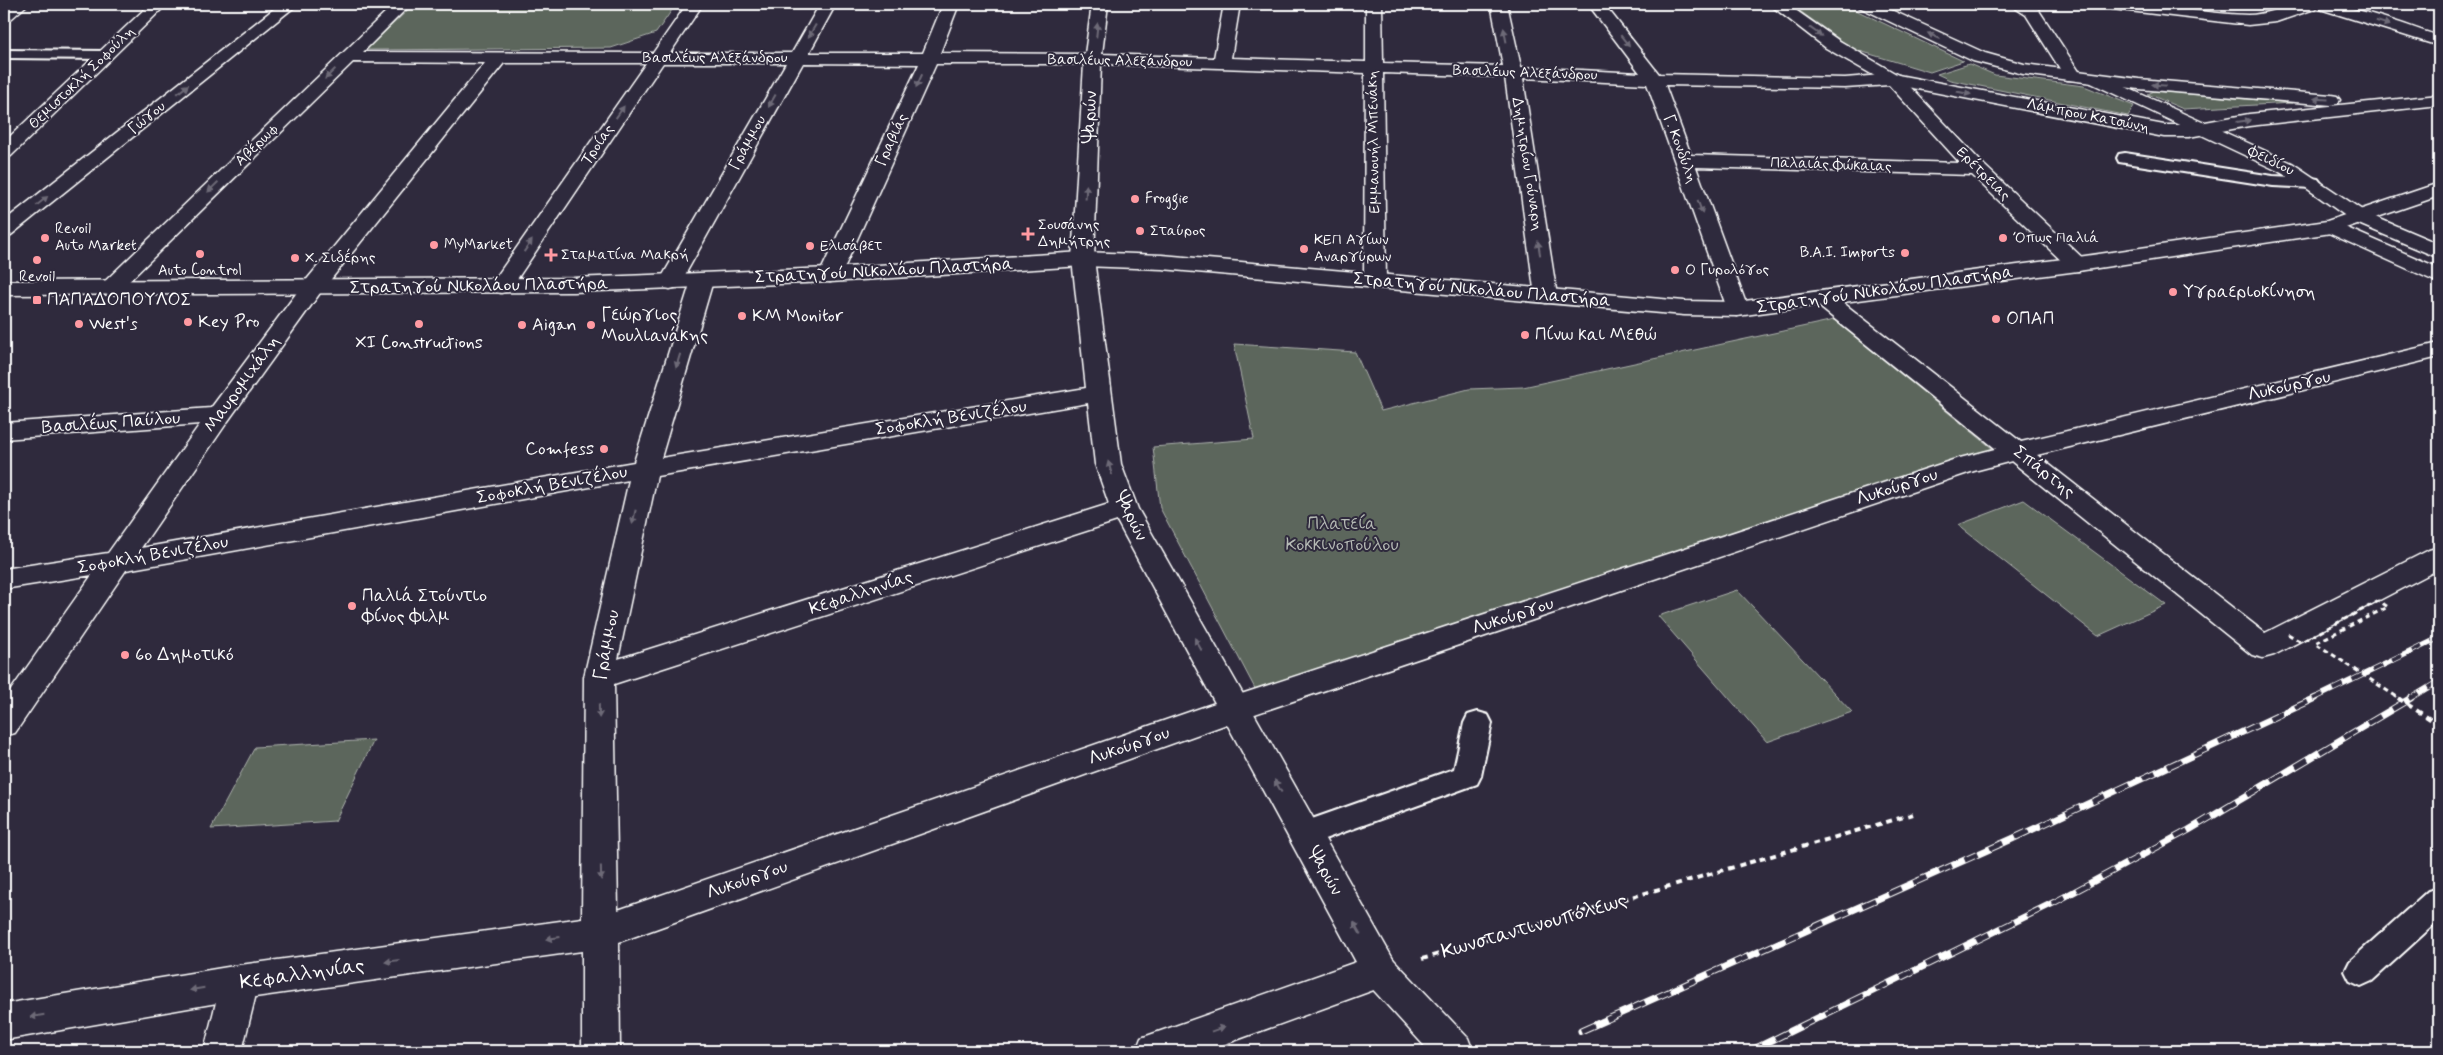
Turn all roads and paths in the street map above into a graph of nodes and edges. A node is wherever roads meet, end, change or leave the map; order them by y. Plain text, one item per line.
1 (159, 4) edge
2 (290, 4) edge
3 (403, 4) edge
4 (695, 4) edge
5 (828, 4) edge
6 (951, 4) edge
7 (1100, 4) edge
8 (1232, 4) edge
9 (1374, 4) edge
10 (1499, 4) edge
11 (1596, 4) edge
12 (1776, 4) edge
13 (1865, 4) edge
14 (2018, 4) edge
15 (2112, 4) edge
16 (2314, 4) edge
17 (2320, 4) edge
18 (2439, 41) edge
19 (4, 54) edge
20 (106, 55) junction
21 (348, 57) junction
22 (499, 57) junction
23 (657, 58) junction
24 (796, 58) junction
25 (1093, 59) junction
26 (929, 60) junction
27 (1222, 63) junction
28 (1373, 67) junction
29 (1513, 72) junction
30 (2073, 76) junction
31 (1654, 79) junction
32 (1892, 79) junction
33 (2097, 79) junction
34 (2431, 102) edge
35 (2199, 127) junction
36 (4, 152) edge
37 (2125, 158) dead end
38 (1684, 160) junction
39 (1977, 169) junction
40 (2312, 183) junction
41 (2439, 189) edge
42 (2360, 218) junction
43 (2331, 227) junction
44 (4, 231) edge
45 (2439, 252) edge
46 (1083, 259) junction
47 (2078, 264) junction
48 (830, 275) junction
49 (2439, 276) edge
50 (702, 281) junction
51 (1375, 281) junction
52 (670, 282) junction
53 (111, 286) junction
54 (501, 286) junction
55 (4, 288) edge
56 (312, 288) junction
57 (1546, 296) junction
58 (1824, 299) junction
59 (1737, 309) junction
60 (2439, 350) edge
61 (1101, 393) junction
62 (219, 415) junction
63 (4, 431) edge
64 (2018, 451) junction
65 (645, 469) junction
66 (1124, 508) junction
67 (2439, 557) edge
68 (115, 562) junction
69 (4, 579) edge
70 (2288, 634) junction
71 (599, 677) junction
72 (1234, 709) junction
73 (1478, 723) dead end
74 (4, 724) edge
75 (2439, 725) edge
76 (1917, 813) dead end
77 (1305, 834) junction
78 (2439, 901) edge
79 (602, 932) junction
80 (1380, 971) junction
81 (2362, 971) dead end
82 (240, 982) junction
83 (4, 1022) edge
84 (223, 1051) edge
85 (601, 1051) edge
86 (1155, 1051) edge
87 (1454, 1051) edge

1 - 20 street, Θεμιστοκλή Σοφούλη
44 -> 2 street, Γώγου
3 - 21 street, Αβέρωφ
4 - 23 street, Τροίας
5 -> 24 street, Γράμμου
6 - 26 street, Γραβιάς
25 -> 7 street, Ψαρών
8 - 27 street
9 - 28 street, Εμμανουήλ Μπενάκη
29 -> 10 street, Δημητρίου Γούναρη
11 -> 31 street, Γ. Κονδύλη
12 -> 32 street, Λάμπρου Κατσώνη
30 -> 13 street, Λάμπρου Κατσώνη
14 - 30 street
15 - 16 street
17 -> 18 street
19 - 20 lane
20 - 36 street, Θεμιστοκλή Σοφούλη
21 - 22 street, Βασιλέως Αλεξάνδρου
21 -> 53 street, Αβέρωφ
22 - 23 street, Βασιλέως Αλεξάνδρου
22 - 56 street, Μαυρομιχάλη
23 - 24 street, Βασιλέως Αλεξάνδρου
54 -> 23 street, Τροίας
24 - 26 street, Βασιλέως Αλεξάνδρου
24 -> 52 street, Γράμμου
25 - 26 street, Βασιλέως Αλεξάνδρου
25 - 27 street, Βασιλέως Αλεξάνδρου
46 -> 25 street, Ψαρών
26 -> 48 street, Γραβιάς
27 - 28 street, Βασιλέως Αλεξάνδρου
28 - 29 street, Βασιλέως Αλεξάνδρου
28 - 51 street, Εμμανουήλ Μπενάκη
29 - 31 street, Βασιλέως Αλεξάνδρου
57 -> 29 street, Δημητρίου Γούναρη
30 - 33 street, Λάμπρου Κατσώνη
31 - 32 street, Βασιλέως Αλεξάνδρου
31 - 38 street, Γ. Κονδύλη
32 -> 35 street, Λάμπρου Κατσώνη
32 - 39 street, Ερέτρειας
34 -> 33 street, Λάμπρου Κατσώνη
33 - 35 street, Φειδίου
35 -> 34 street, Λάμπρου Κατσώνη
35 - 40 street, Φειδίου
37 - 40 lane
38 - 39 street, Παλαιάς Φώκαιας
38 -> 59 street, Γ. Κονδύλη
39 - 47 street, Ερέτρειας
40 - 42 street, Φειδίου
41 - 42 street, Στρατηγού Νικολάου Πλαστήρα
42 - 43 street, Στρατηγού Νικολάου Πλαστήρα
42 - 45 street, Φειδίου
43 - 47 street, Στρατηγού Νικολάου Πλαστήρα
43 - 49 street
46 - 48 street, Στρατηγού Νικολάου Πλαστήρα
46 - 51 street, Στρατηγού Νικολάου Πλαστήρα
46 - 61 street, Ψαρών
47 - 58 street, Στρατηγού Νικολάου Πλαστήρα
48 - 50 street, Στρατηγού Νικολάου Πλαστήρα
50 - 52 street, Στρατηγού Νικολάου Πλαστήρα
50 -> 65 street, Γράμμου
51 - 57 street, Στρατηγού Νικολάου Πλαστήρα
52 - 54 street, Στρατηγού Νικολάου Πλαστήρα
53 - 55 street, Στρατηγού Νικολάου Πλαστήρα
53 - 56 street, Στρατηγού Νικολάου Πλαστήρα
54 - 56 street, Στρατηγού Νικολάου Πλαστήρα
56 - 62 street, Μαυρομιχάλη
57 - 59 street, Στρατηγού Νικολάου Πλαστήρα
58 - 59 street, Στρατηγού Νικολάου Πλαστήρα
58 - 64 street, Σπάρτης
60 - 64 street, Λυκούργου
61 - 65 street, Σοφοκλή Βενιζέλου
66 -> 61 street, Ψαρών
62 - 63 street, Βασιλέως Παύλου
62 - 68 street, Μαυρομιχάλη
64 - 70 street, Σπάρτης
64 - 72 street, Λυκούργου
65 - 68 street, Σοφοκλή Βενιζέλου
65 -> 71 street, Γράμμου
66 - 71 street, Κεφαλληνίας
72 -> 66 street, Ψαρών
67 - 70 street
68 - 69 street, Σοφοκλή Βενιζέλου
68 - 74 street, Μαυρομιχάλη
70 - 75 path, bridge
71 -> 79 street, Γράμμου
77 -> 72 street, Ψαρών
72 - 79 street, Λυκούργου
73 - 77 lane
76 - 80 path, Κωνσταντινουπόλεως
80 -> 77 street, Ψαρών
78 - 81 lane
79 -> 82 street, Κεφαλληνίας
79 - 85 street, Γράμμου
86 -> 80 street
80 - 87 street, Ψαρών
82 -> 83 street, Κεφαλληνίας
82 - 84 street

